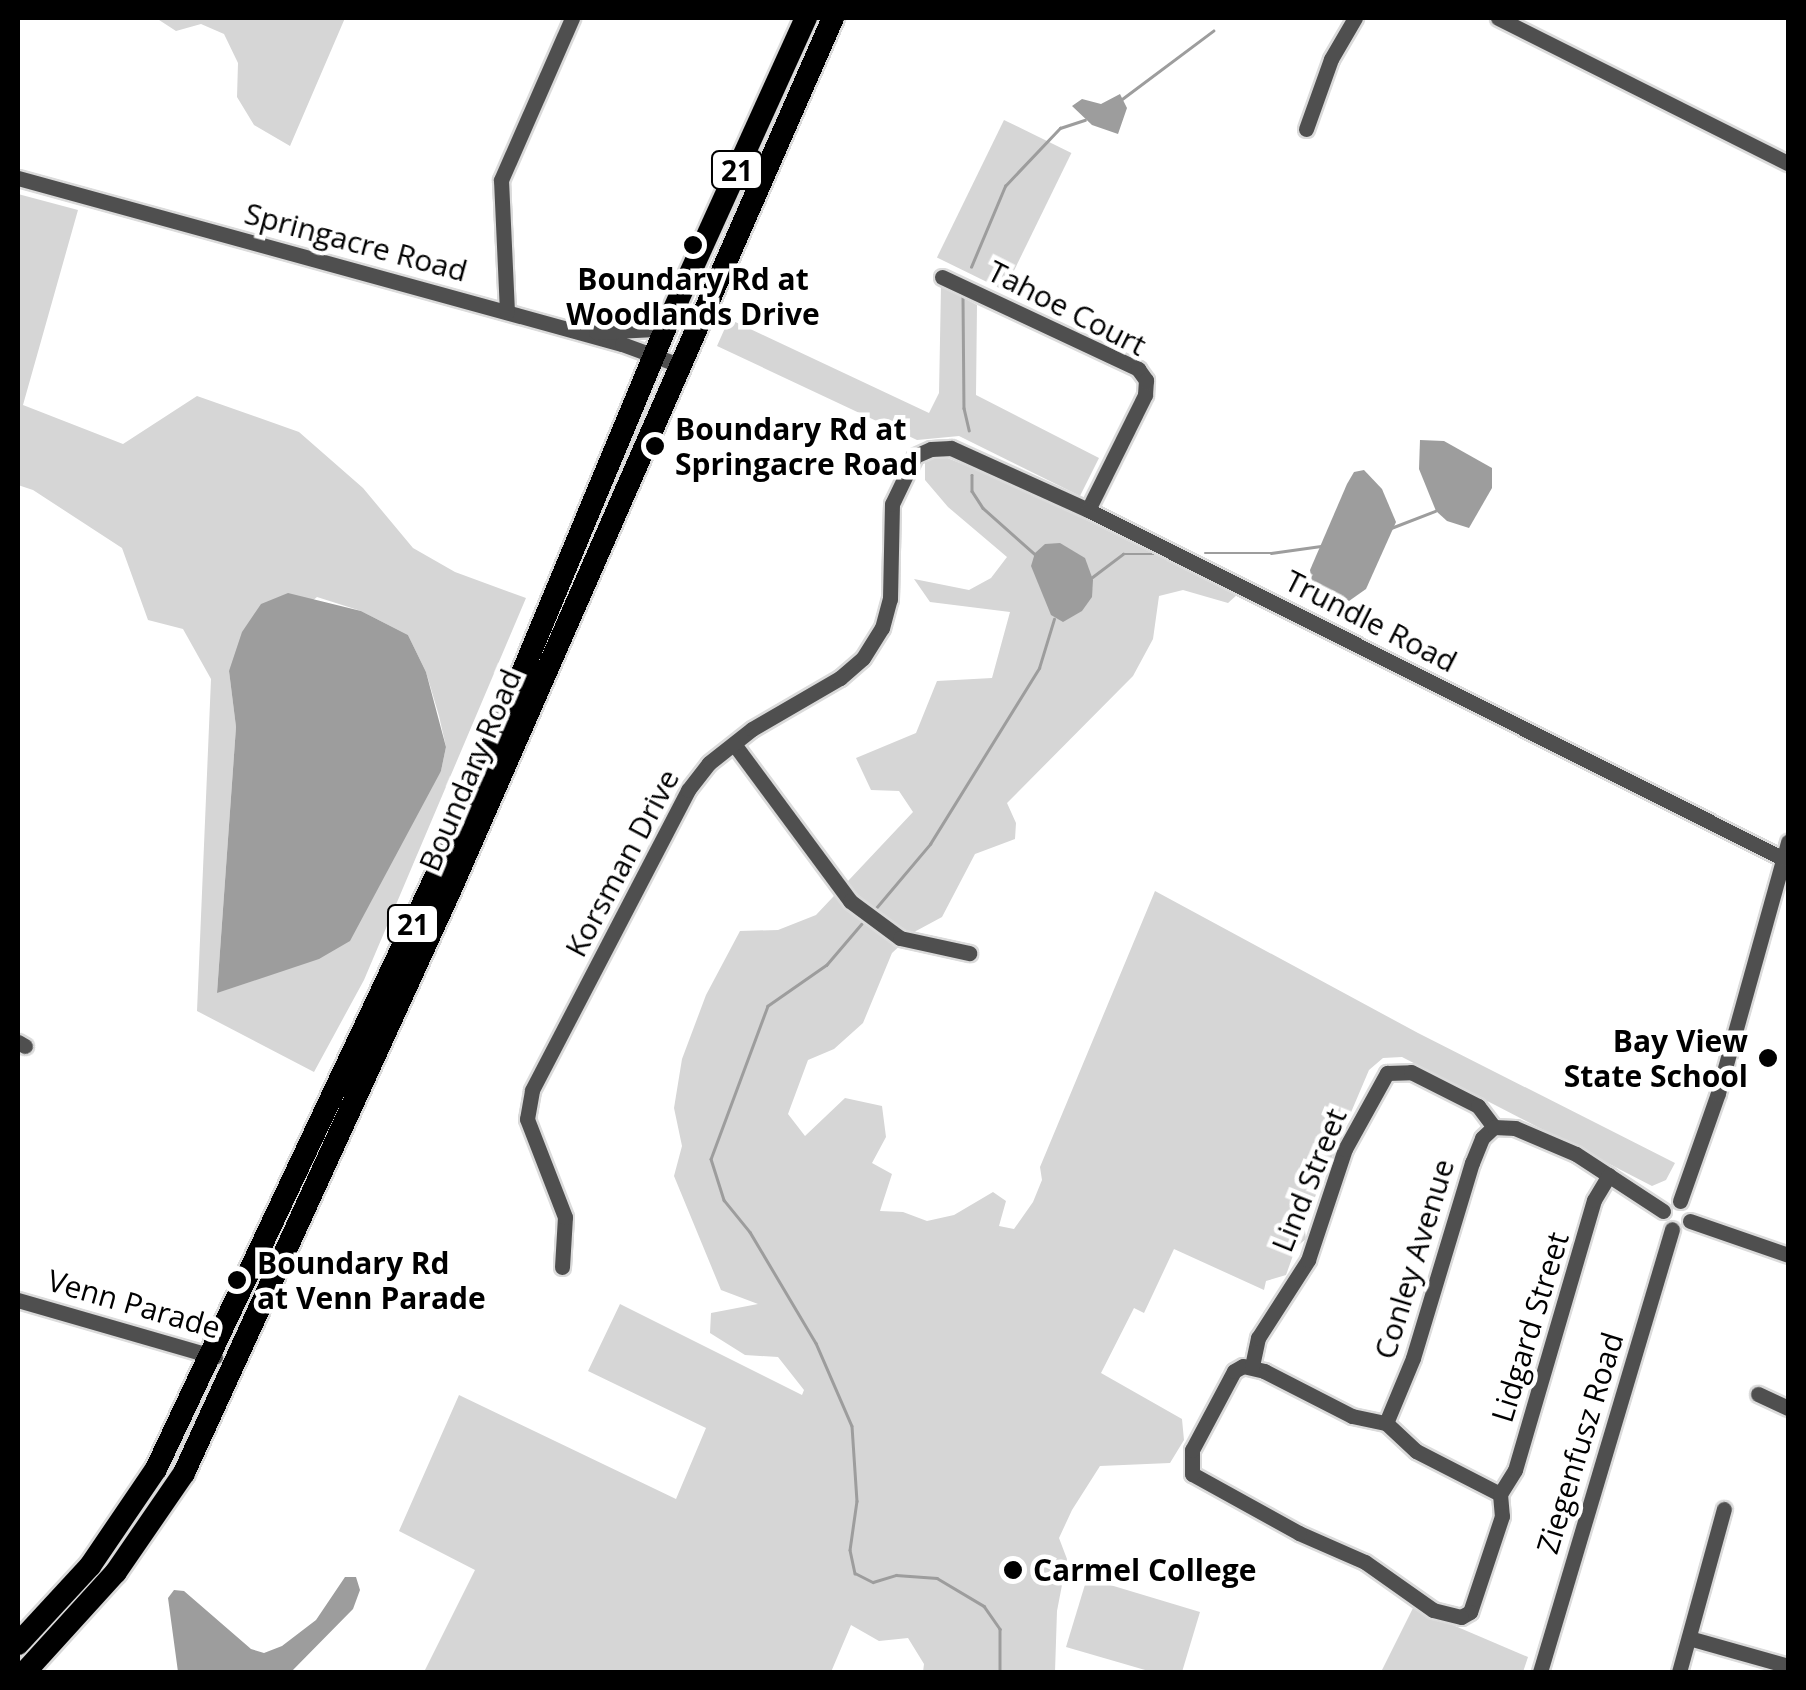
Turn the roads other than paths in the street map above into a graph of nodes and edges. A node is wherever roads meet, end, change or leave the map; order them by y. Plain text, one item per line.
1 (572, 18) edge
2 (806, 18) edge
3 (833, 18) edge
4 (1355, 18) edge
5 (1498, 18) edge
6 (1306, 129) dead end
7 (1788, 163) edge
8 (18, 178) edge
9 (942, 277) dead end
10 (507, 312) junction
11 (668, 322) junction
12 (577, 332) junction
13 (654, 355) junction
14 (679, 364) junction
15 (931, 449) joint
16 (1088, 510) junction
17 (734, 744) junction
18 (1786, 850) edge
19 (969, 953) dead end
20 (1494, 1127) junction
21 (1609, 1174) junction
22 (1680, 1202) junction
23 (1663, 1211) junction
24 (1690, 1221) junction
25 (1672, 1230) junction
26 (1788, 1254) edge
27 (562, 1266) dead end
28 (18, 1300) edge
29 (210, 1355) junction
30 (234, 1362) junction
31 (1252, 1366) junction
32 (1758, 1394) dead end
33 (1788, 1408) edge
34 (1386, 1423) junction
35 (1500, 1494) junction
36 (1724, 1509) dead end
37 (1689, 1638) junction
38 (18, 1644) edge
39 (1788, 1666) edge
40 (25, 1672) edge
41 (1540, 1672) edge
42 (1679, 1672) edge

1 - 10 street
2 - 11 highway, Boundary Road / 21
3 - 14 highway, Boundary Road / 21
4 - 6 street
5 - 7 street
8 - 10 street, Springacre Road
9 - 16 street, Tahoe Court
10 - 12 street, Springacre Road
11 - 12 street
11 - 13 highway, Boundary Road / 21
12 - 13 street, Springacre Road
13 - 14 street, Springacre Road
13 - 29 highway, Boundary Road / 21
14 - 30 highway, Boundary Road / 21
15 - 16 street, Trundle Road
15 - 17 street, Korsman Drive
16 - 18 street, Trundle Road
17 - 19 street
17 - 27 street, Korsman Drive
18 - 22 street
20 - 21 street
20 - 31 street, Lind Street
20 - 34 street, Conley Avenue
21 - 23 street
21 - 35 street, Lidgard Street
22 - 23 street
22 - 24 street
23 - 25 street
24 - 25 street
24 - 26 street
25 - 41 street, Ziegenfusz Road
28 - 29 street, Venn Parade
29 - 30 street, Venn Parade
29 - 38 highway, Boundary Road / 21
30 - 40 highway, Boundary Road / 21
31 - 34 street
31 - 35 street, Lidgard Street
32 - 33 street
34 - 35 street
36 - 37 street
37 - 39 street
37 - 42 street

